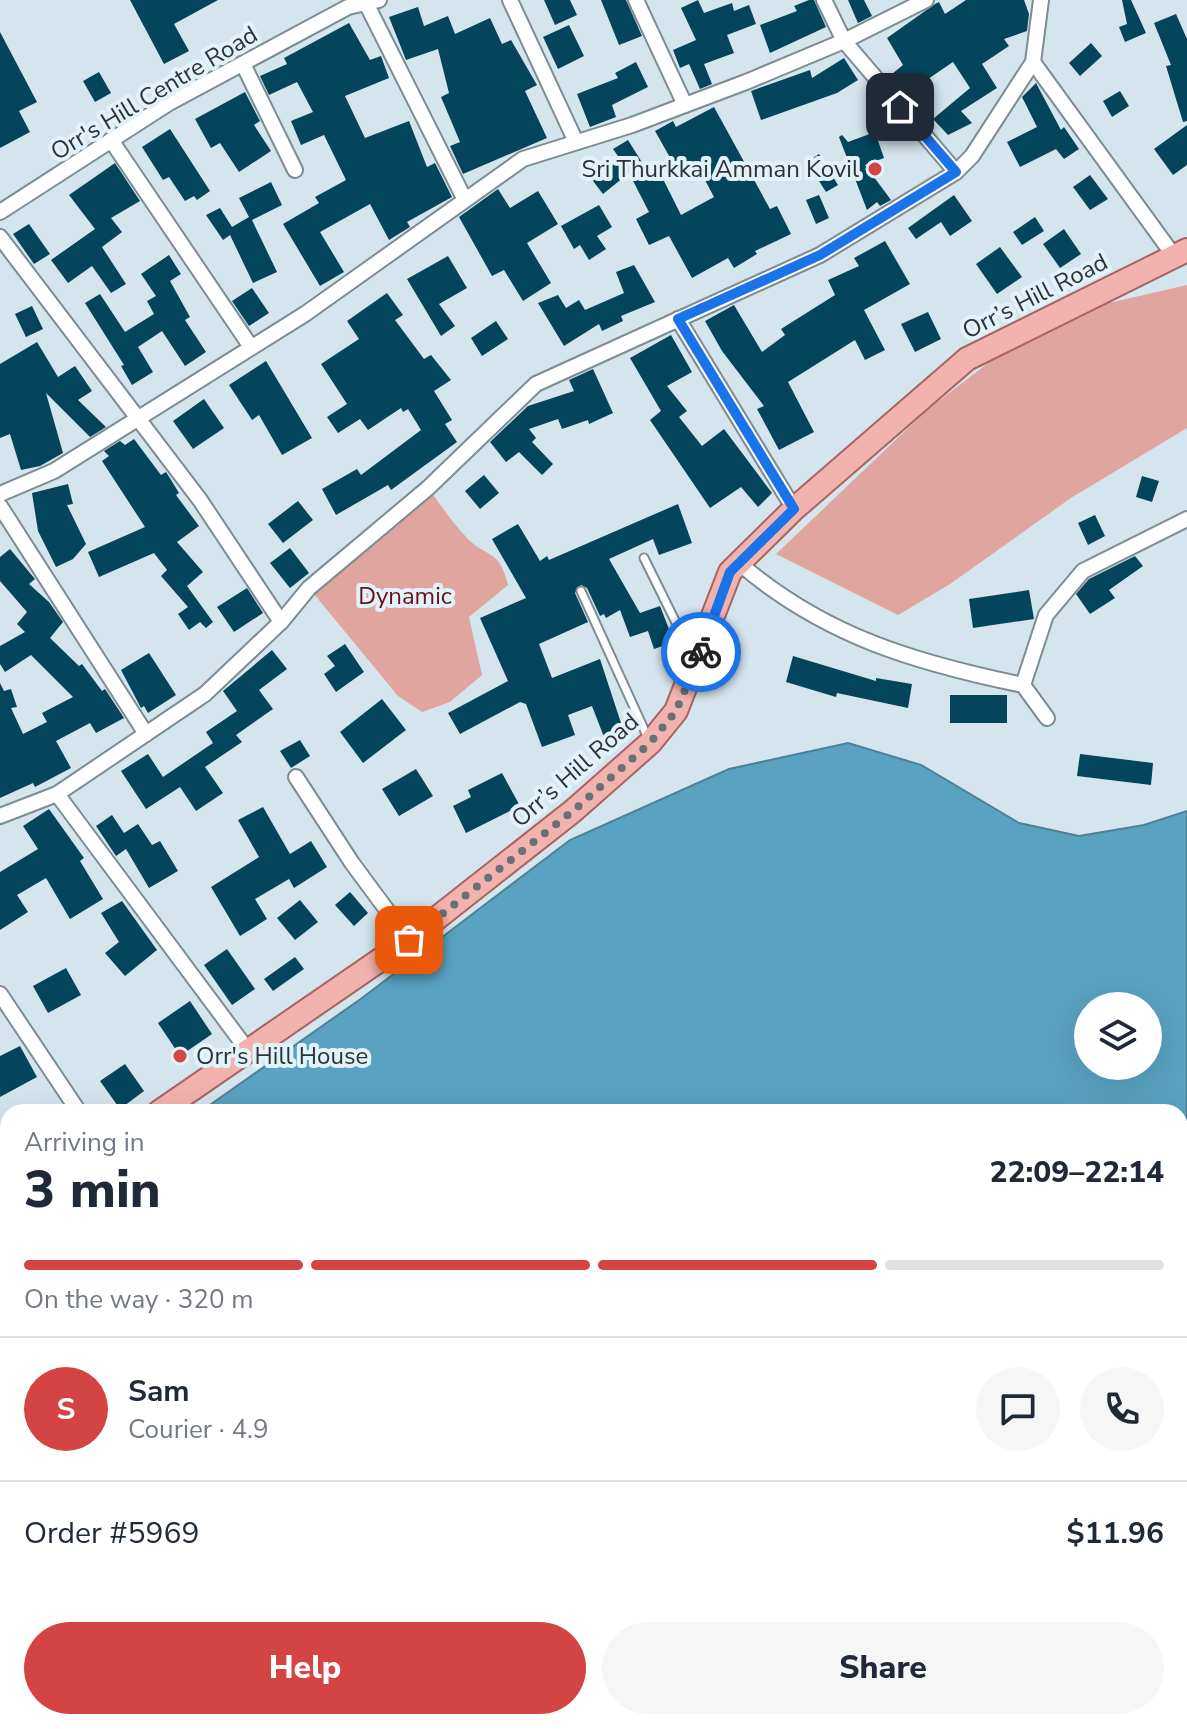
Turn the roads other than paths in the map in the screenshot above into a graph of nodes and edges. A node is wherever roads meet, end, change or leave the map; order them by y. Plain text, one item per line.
1 (510, 0) edge
2 (636, 0) edge
3 (824, 0) edge
4 (926, 0) edge
5 (1041, 0) edge
6 (372, 1) edge
7 (844, 41) junction
8 (1033, 62) junction
9 (243, 64) junction
10 (685, 105) junction
11 (111, 140) junction
12 (576, 142) junction
13 (295, 170) dead end
14 (956, 172) junction
15 (465, 200) junction
16 (0, 212) edge
17 (0, 237) edge
18 (1180, 253) edge
19 (678, 319) junction
20 (251, 347) junction
21 (138, 420) junction
22 (0, 494) edge
23 (0, 506) edge
24 (794, 509) junction
25 (1187, 519) edge
26 (644, 558) dead end
27 (739, 563) junction
28 (581, 591) dead end
29 (281, 622) junction
30 (696, 664) junction
31 (1023, 685) junction
32 (1047, 718) dead end
33 (146, 734) junction
34 (650, 743) junction
35 (296, 777) dead end
36 (57, 794) junction
37 (0, 816) edge
38 (409, 940) junction
39 (0, 994) edge
40 (249, 1052) junction
41 (74, 1104) edge
42 (171, 1104) edge

1 - 12 street
2 - 10 street
3 - 7 street
4 - 7 street
5 - 8 street
6 - 9 street, Orr's Hill Centre Road
6 - 15 street
7 - 10 street
7 - 14 street
8 - 14 street
8 - 18 street
9 - 11 street, Orr's Hill Centre Road
9 - 13 street
10 - 12 street
11 - 16 street, Orr's Hill Centre Road
11 - 20 street
12 - 15 street
14 - 19 street
15 - 20 street
17 - 21 street
18 - 24 main road, Orr’s Hill Road
19 - 24 street
19 - 29 street
20 - 21 street
21 - 22 street
21 - 29 street
23 - 33 street
24 - 27 main road, Orr’s Hill Road
25 - 31 street
26 - 30 lane
27 - 30 main road, Orr’s Hill Road
27 - 31 street
28 - 34 lane
29 - 33 street
30 - 34 main road, Orr’s Hill Road
31 - 32 street
33 - 36 street
34 - 38 main road, Orr’s Hill Road
35 - 38 street
36 - 37 street
36 - 40 street
38 - 40 main road, Orr’s Hill Road
39 - 41 street
40 - 42 main road, Orr’s Hill Road

